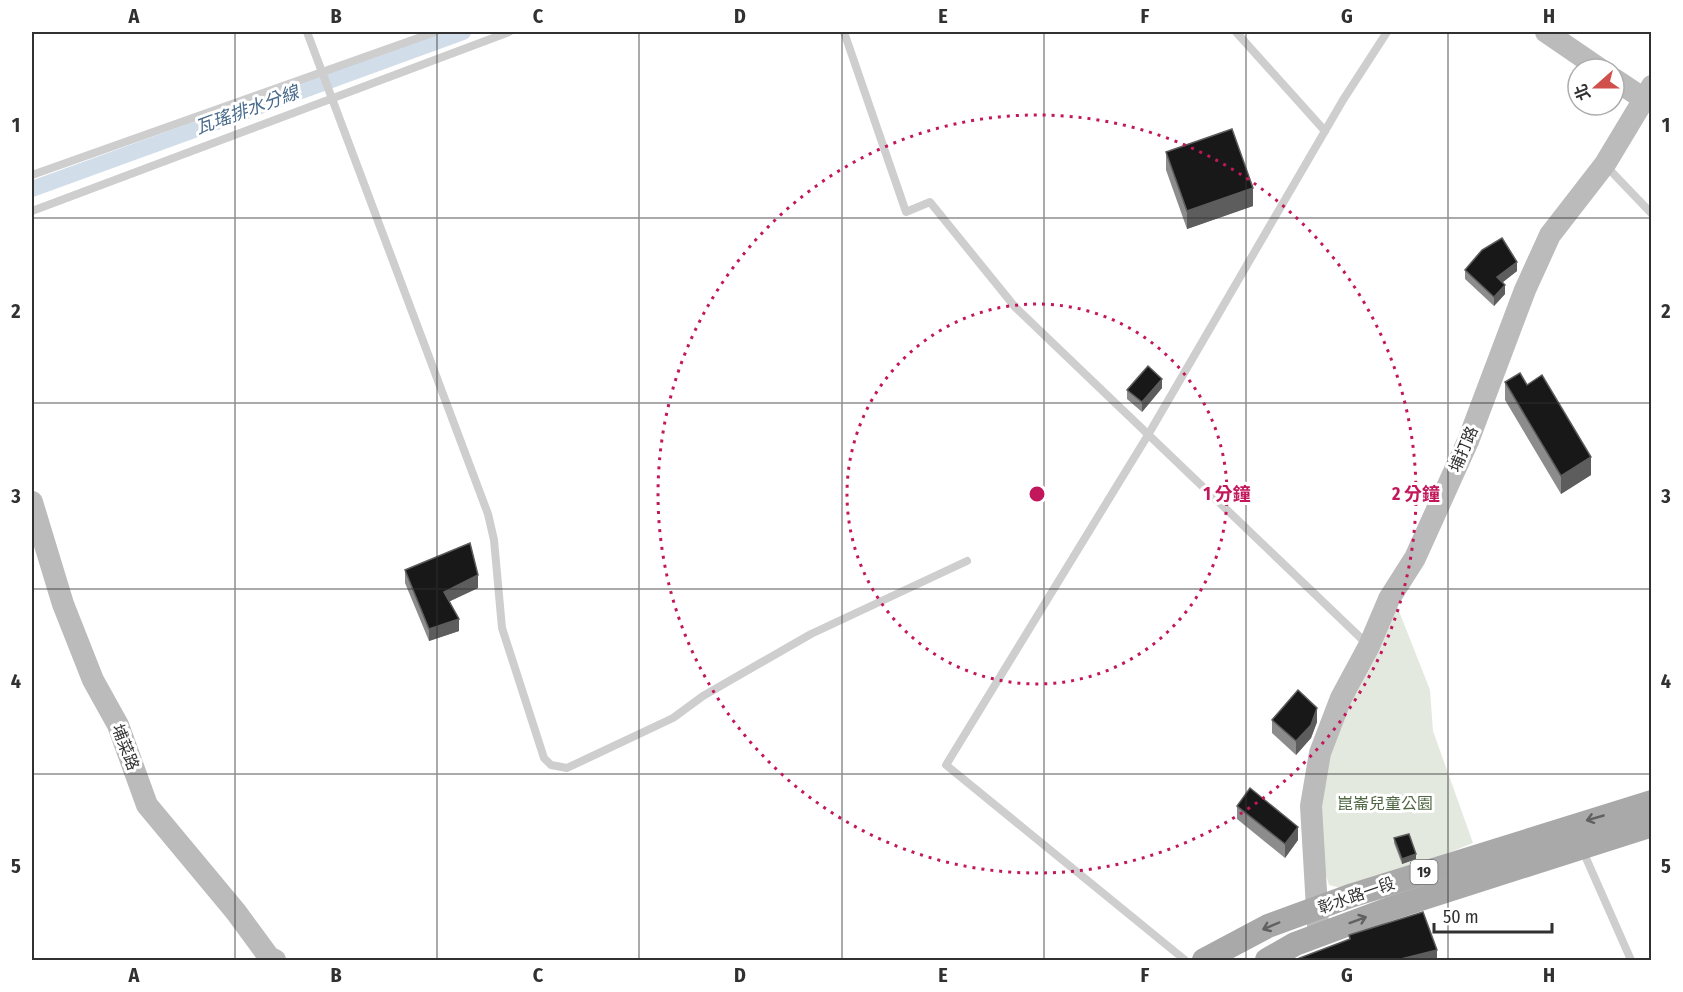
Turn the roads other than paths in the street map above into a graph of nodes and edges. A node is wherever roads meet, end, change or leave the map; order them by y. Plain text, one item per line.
1 (307, 32) edge
2 (435, 32) edge
3 (509, 32) edge
4 (844, 32) edge
5 (1236, 32) edge
6 (1388, 32) edge
7 (1546, 32) edge
8 (1582, 57) edge
9 (324, 73) junction
10 (1626, 84) edge
11 (1648, 93) edge
12 (334, 98) junction
13 (1325, 131) junction
14 (1605, 164) junction
15 (32, 175) edge
16 (32, 211) edge
17 (1652, 214) edge
18 (1148, 435) junction
19 (32, 502) edge
20 (967, 561) dead end
21 (1369, 646) junction
22 (1652, 802) edge
23 (1652, 825) edge
24 (1581, 848) junction
25 (1316, 909) junction
26 (1319, 935) junction
27 (270, 959) edge
28 (1185, 960) edge
29 (1204, 960) edge
30 (1267, 960) edge
31 (1631, 960) edge

1 - 9 lane
2 - 9 lane
3 - 12 lane
4 - 18 lane
5 - 13 lane
6 - 13 lane
7 - 8 street
9 - 12 lane
9 - 15 lane
10 - 11 street
11 - 14 street, 埔打路
12 - 16 lane
12 - 20 lane
13 - 18 lane
14 - 17 lane
14 - 21 street, 埔打路
18 - 21 lane
18 - 28 lane
19 - 27 street, 埔菜路
21 - 25 street, 埔打路
22 -> 25 main road, 彰水路一段 / 19
23 - 24 main road, 彰水路一段 / 19
26 -> 24 main road, 彰水路一段 / 19
24 - 31 lane
25 - 26 street, 埔打路
25 -> 29 main road, 彰水路一段 / 19
26 - 30 main road, 彰水路一段 / 19

